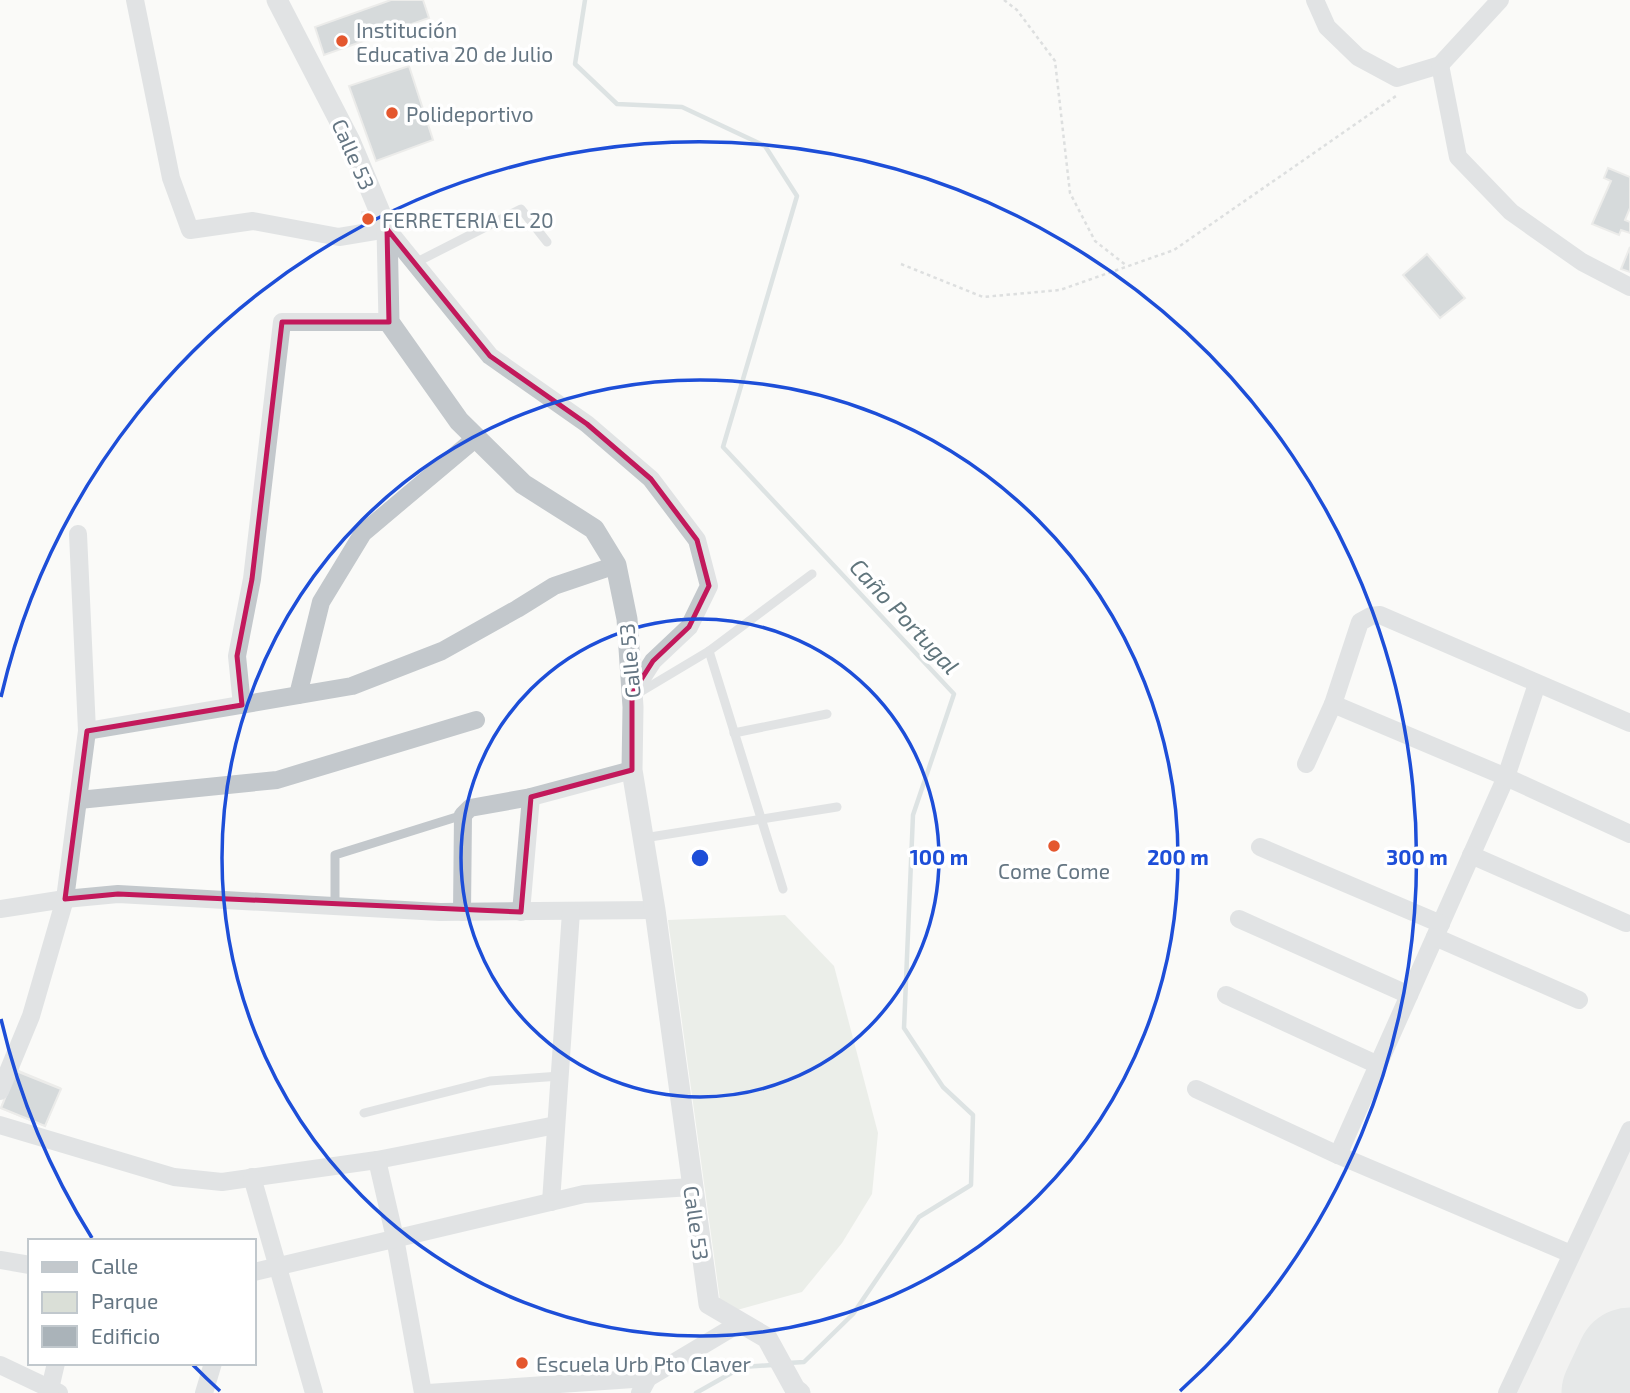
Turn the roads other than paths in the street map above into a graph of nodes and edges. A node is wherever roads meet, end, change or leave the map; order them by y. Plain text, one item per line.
1 (135, 0) edge
2 (277, 0) edge
3 (1315, 0) edge
4 (1500, 0) edge
5 (1440, 65) junction
6 (387, 229) junction
7 (547, 242) dead end
8 (415, 263) junction
9 (1630, 287) edge
10 (389, 322) junction
11 (476, 438) junction
12 (78, 534) dead end
13 (616, 565) junction
14 (812, 575) dead end
15 (709, 651) junction
16 (1537, 684) junction
17 (298, 695) junction
18 (632, 695) junction
19 (1333, 704) junction
20 (242, 705) junction
21 (827, 714) dead end
22 (476, 720) dead end
23 (1630, 723) edge
24 (87, 731) junction
25 (734, 733) junction
26 (1306, 764) dead end
27 (632, 770) junction
28 (1506, 777) junction
29 (531, 797) junction
30 (79, 800) junction
31 (837, 807) dead end
32 (463, 815) junction
33 (762, 820) junction
34 (1630, 834) edge
35 (642, 838) junction
36 (1261, 847) dead end
37 (1471, 855) junction
38 (783, 889) dead end
39 (65, 899) junction
40 (335, 906) junction
41 (0, 909) edge
42 (655, 910) junction
43 (462, 912) junction
44 (522, 912) junction
45 (571, 912) junction
46 (1239, 919) dead end
47 (1626, 923) dead end
48 (1438, 931) junction
49 (1226, 995) dead end
50 (1409, 995) junction
51 (1580, 1000) dead end
52 (1378, 1065) junction
53 (560, 1076) junction
54 (1196, 1088) dead end
55 (0, 1091) edge
56 (364, 1112) dead end
57 (0, 1125) edge
58 (556, 1125) junction
59 (1630, 1130) edge
60 (1338, 1155) junction
61 (377, 1160) junction
62 (252, 1177) junction
63 (691, 1187) junction
64 (551, 1202) junction
65 (395, 1238) junction
66 (1571, 1254) junction
67 (0, 1259) edge
68 (28, 1265) edge
69 (276, 1266) junction
70 (256, 1271) edge
71 (740, 1323) junction
72 (0, 1365) edge
73 (55, 1365) edge
74 (212, 1365) edge
75 (644, 1385) edge
76 (53, 1391) edge
77 (204, 1393) edge
78 (314, 1393) edge
79 (425, 1393) edge
80 (800, 1393) edge
81 (1507, 1393) edge

1 - 6 street
2 - 6 street, Calle 53
3 - 5 street
4 - 5 street
5 - 9 street
6 - 8 street
6 - 10 street, Calle 53
7 - 8 lane
8 - 18 street
10 - 11 street, Calle 53
10 - 20 street
11 - 13 street, Calle 53
11 - 17 street
12 - 24 street
13 - 17 street
13 - 18 street, Calle 53
14 - 15 lane
15 - 18 lane
15 - 25 lane
16 - 19 street
16 - 23 street
16 - 28 street
17 - 20 street
18 - 27 street, Calle 53
19 - 26 street
19 - 28 street
20 - 24 street
21 - 25 lane
22 - 30 street
24 - 30 street
25 - 33 lane
27 - 29 street
27 - 35 street, Calle 53
28 - 34 street
28 - 37 street
29 - 32 street
29 - 44 street
30 - 39 street
31 - 33 lane
32 - 40 lane
32 - 43 street
33 - 35 lane
33 - 38 lane
35 - 42 street, Calle 53
36 - 48 street
37 - 47 street
37 - 48 street
39 - 40 street
39 - 41 street
39 - 55 street
40 - 43 street
42 - 45 street
42 - 63 street, Calle 53
43 - 44 street
44 - 45 street
45 - 53 street
46 - 50 street
48 - 50 street
48 - 51 street
49 - 52 street
50 - 52 street
52 - 60 street
53 - 56 lane
53 - 58 street
54 - 60 street
57 - 62 street
58 - 61 street
58 - 64 street
59 - 66 street
60 - 66 street
61 - 62 street
61 - 65 street
62 - 69 street
63 - 64 street
63 - 71 street, Calle 53
64 - 65 street
65 - 69 street
65 - 79 street
66 - 81 street
67 - 68 street
69 - 70 street
69 - 78 street
71 - 75 street
71 - 80 street, Calle 53
72 - 76 street
73 - 76 street
74 - 77 street
75 - 79 street

